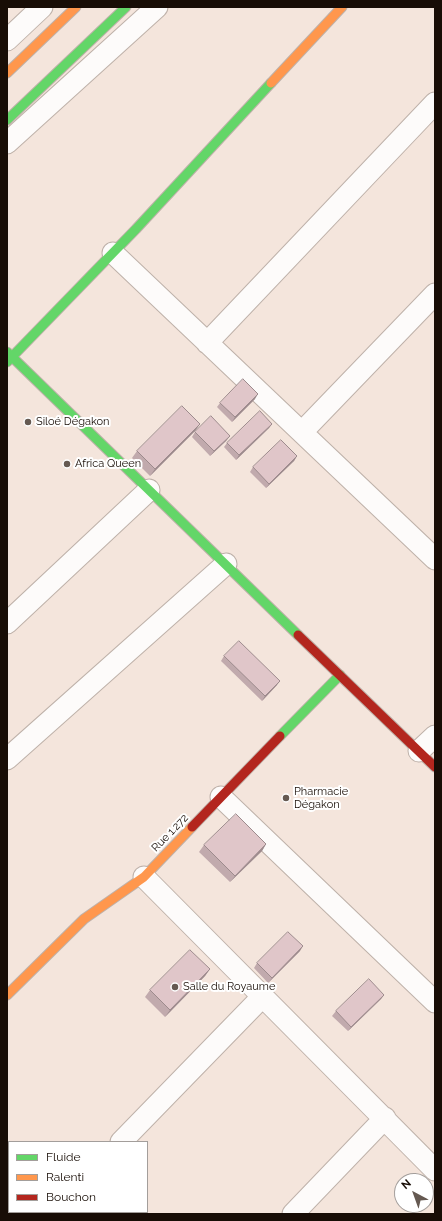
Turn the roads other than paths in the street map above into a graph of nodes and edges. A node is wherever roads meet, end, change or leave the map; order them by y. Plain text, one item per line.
1 (42, 7) edge
2 (76, 7) edge
3 (126, 7) edge
4 (157, 7) edge
5 (342, 7) edge
6 (7, 40) edge
7 (7, 73) edge
8 (435, 103) edge
9 (7, 120) edge
10 (7, 143) edge
11 (113, 253) junction
12 (435, 294) edge
13 (207, 342) junction
14 (9, 357) edge
15 (302, 432) junction
16 (149, 490) junction
17 (433, 552) edge
18 (226, 564) junction
19 (7, 623) edge
20 (340, 675) junction
21 (435, 736) edge
22 (419, 751) junction
23 (7, 760) edge
24 (435, 767) edge
25 (221, 797) junction
26 (144, 877) junction
27 (7, 995) edge
28 (263, 996) junction
29 (435, 1002) edge
30 (385, 1118) junction
31 (122, 1141) edge
32 (435, 1170) edge
33 (293, 1214) edge

1 - 6 street
2 - 7 street
3 - 9 street
4 - 10 street
5 - 11 street
8 - 13 street
11 - 13 street
11 - 14 street
12 - 15 street
13 - 15 street
14 - 16 street
15 - 17 street
16 - 18 street
16 - 19 street
18 - 20 street
18 - 23 street
20 - 22 street
20 - 25 street, Rue 1.272
21 - 22 street
22 - 24 street
25 - 26 street, Rue 1.272
25 - 29 street
26 - 27 street, Rue 1.272
26 - 28 street
28 - 30 street
28 - 31 street
30 - 32 street
30 - 33 street

